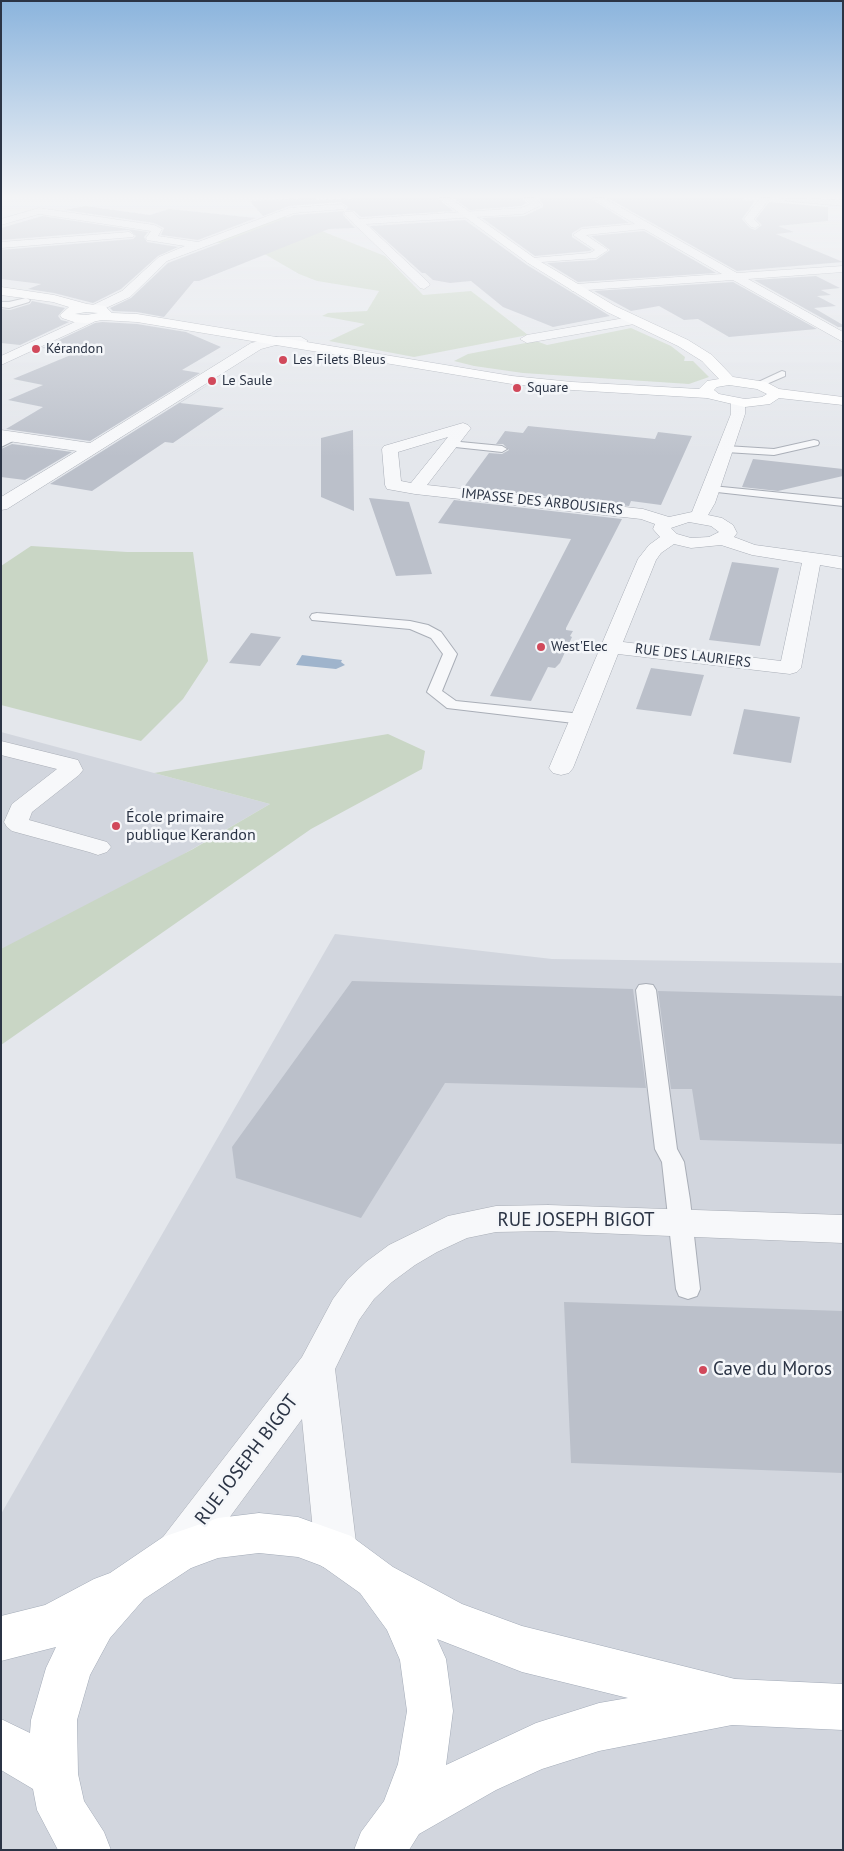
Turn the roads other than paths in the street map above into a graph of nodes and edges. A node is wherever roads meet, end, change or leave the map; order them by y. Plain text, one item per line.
1 (137, 284) edge
2 (570, 284) edge
3 (623, 284) edge
4 (747, 284) edge
5 (576, 288) junction
6 (1, 291) edge
7 (1, 296) edge
8 (26, 300) junction
9 (1, 304) edge
10 (96, 313) junction
11 (72, 315) junction
12 (636, 320) junction
13 (52, 335) junction
14 (238, 335) junction
15 (843, 338) edge
16 (527, 339) dead end
17 (276, 341) junction
18 (300, 343) junction
19 (1, 348) edge
20 (242, 354) junction
21 (1, 361) edge
22 (782, 374) dead end
23 (729, 381) junction
24 (759, 384) junction
25 (707, 390) junction
26 (775, 393) junction
27 (843, 401) edge
28 (738, 402) junction
29 (5, 439) edge
30 (814, 443) dead end
31 (450, 444) junction
32 (92, 448) junction
33 (726, 449) junction
34 (502, 450) dead end
35 (415, 488) junction
36 (712, 489) junction
37 (6, 499) edge
38 (843, 503) edge
39 (698, 518) junction
40 (669, 530) junction
41 (721, 540) junction
42 (812, 559) junction
43 (843, 563) edge
44 (317, 617) dead end
45 (612, 647) junction
46 (582, 719) junction
47 (1, 748) edge
48 (561, 768) dead end
49 (98, 847) dead end
50 (646, 990) dead end
51 (681, 1222) junction
52 (843, 1229) edge
53 (688, 1289) dead end
54 (316, 1369) junction
55 (336, 1551) junction
56 (178, 1552) junction
57 (375, 1578) junction
58 (129, 1584) junction
59 (1, 1639) edge
60 (735, 1702) junction
61 (843, 1707) edge
62 (1, 1742) edge
63 (54, 1774) junction
64 (390, 1833) edge
65 (86, 1850) edge

1 - 10 street
2 - 5 main road
3 - 5 street
4 - 15 street
5 - 12 main road
6 - 10 main road
7 - 8 main road
8 - 9 lane
8 - 11 main road
10 - 11 main road
10 - 13 street
10 - 14 main road
10 - 18 main road
11 - 13 street
12 - 16 street
12 - 23 main road
13 - 19 street
13 - 21 street
14 - 17 main road
14 - 20 street
17 - 18 street
17 - 20 street
18 - 20 street
18 - 25 main road
20 - 32 street
22 - 24 lane
23 - 24 main road
23 - 25 main road
24 - 26 main road
25 - 28 main road
26 - 27 main road
26 - 28 main road
28 - 33 street
29 - 32 street
30 - 33 lane
31 - 34 lane
31 - 35 street, IMPASSE DES ARBOUSIERS
31 - 35 street, IMPASSE DES ARBOUSIERS
32 - 37 street
33 - 36 street
35 - 40 street, IMPASSE DES ARBOUSIERS
36 - 38 lane
36 - 39 street
39 - 40 street
39 - 41 street
40 - 41 street, IMPASSE DES ARBOUSIERS
40 - 45 street, RUE DES LAURIERS
41 - 42 street
42 - 43 street
42 - 45 street, RUE DES LAURIERS
44 - 46 lane
45 - 46 street
46 - 48 street
47 - 49 street
50 - 51 lane
51 - 52 street, RUE JOSEPH BIGOT
51 - 53 lane
51 - 54 street, RUE JOSEPH BIGOT
54 - 55 street, RUE JOSEPH BIGOT
54 - 56 street, RUE JOSEPH BIGOT
55 - 56 main road
55 - 57 main road
56 - 58 main road
57 - 60 main road
57 - 64 main road
58 - 59 main road
58 - 63 main road
60 - 61 main road
60 - 64 main road
62 - 63 main road
63 - 65 main road

